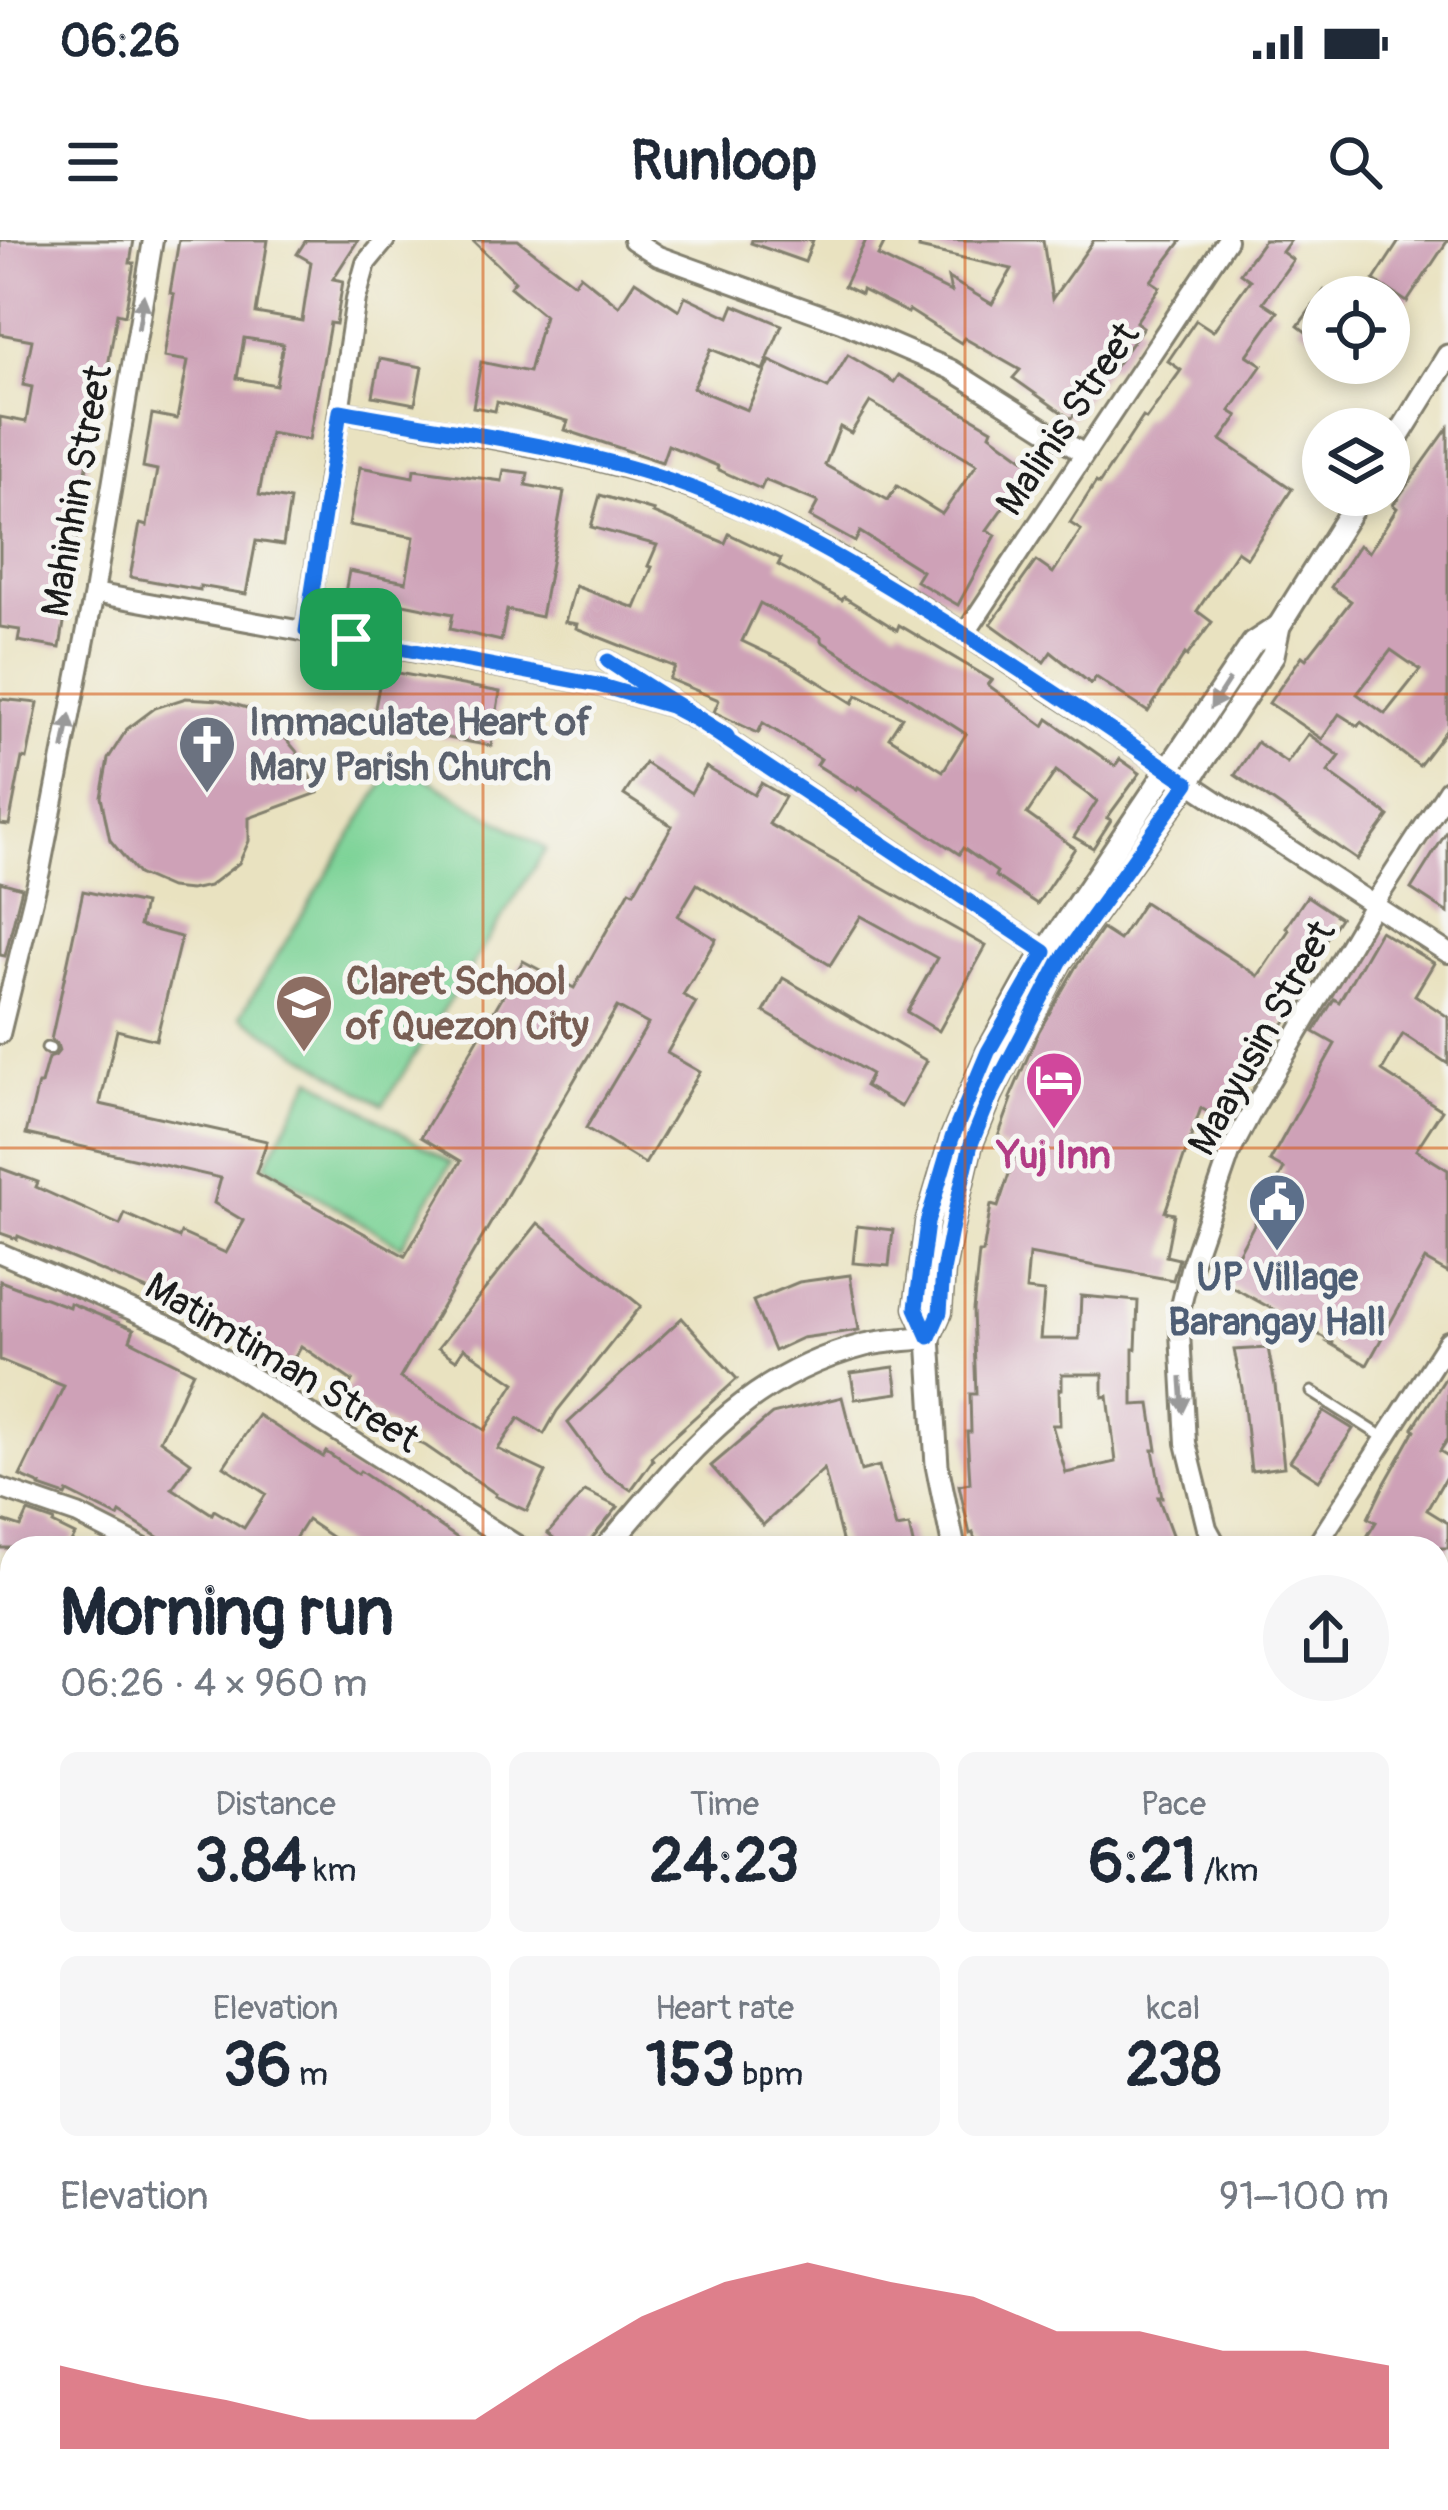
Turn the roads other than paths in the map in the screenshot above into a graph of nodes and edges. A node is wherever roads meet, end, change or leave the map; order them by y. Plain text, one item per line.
1 (153, 240) edge
2 (385, 240) edge
3 (633, 240) edge
4 (1227, 240) edge
5 (1448, 356) edge
6 (340, 411) junction
7 (1410, 417) edge
8 (1084, 454) junction
9 (1348, 516) edge
10 (94, 593) junction
11 (306, 631) junction
12 (965, 634) junction
13 (1179, 777) junction
14 (1448, 790) edge
15 (1373, 905) junction
16 (1045, 952) junction
17 (1448, 953) edge
18 (1, 1028) edge
19 (0, 1253) edge
20 (929, 1337) junction
21 (1448, 1341) edge
22 (1312, 1391) dead end
23 (1385, 1439) junction
24 (0, 1488) edge
25 (119, 1536) edge
26 (502, 1536) edge
27 (617, 1536) edge
28 (952, 1536) edge
29 (1211, 1536) edge
30 (1324, 1536) edge

10 -> 1 street, Mahinhin Street
2 - 6 street
3 - 8 street
4 - 8 street, Malinis Street
5 - 7 street
6 - 11 street
6 - 12 street
8 - 12 street, Malinis Street
9 - 13 street
10 - 11 street
18 -> 10 street, Mahinhin Street
11 - 16 street
12 - 13 street
13 - 15 street
13 - 16 street
13 - 20 street
14 - 15 street, Maayusin Street
15 - 17 street
15 -> 29 street, Maayusin Street
16 - 20 street
19 - 26 street, Matimtiman Street
20 - 27 street
20 - 28 street
21 - 23 street
22 - 23 lane
23 - 30 street
24 - 25 street

